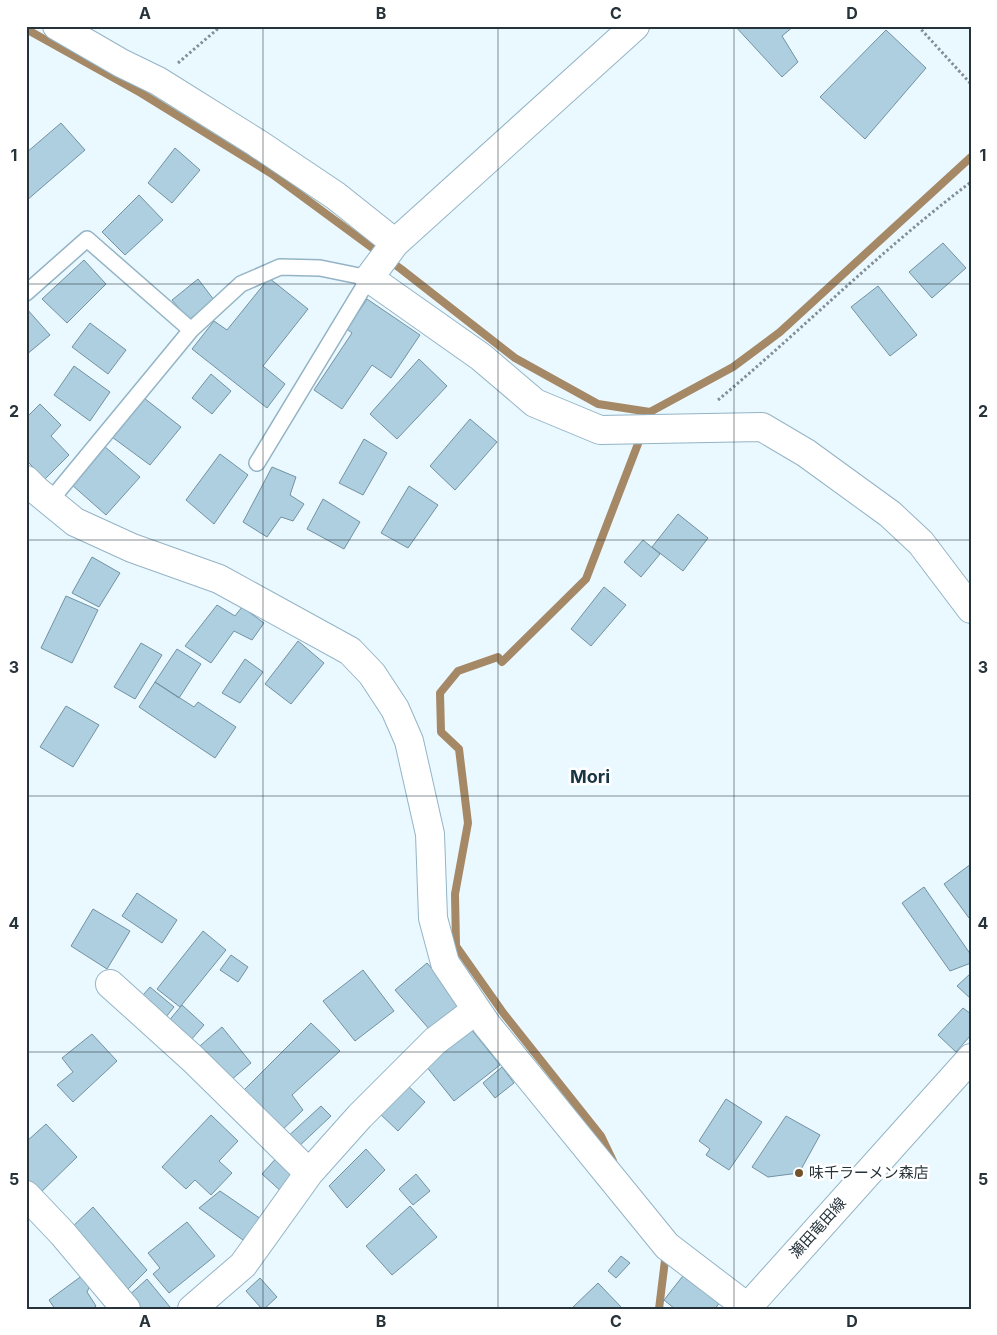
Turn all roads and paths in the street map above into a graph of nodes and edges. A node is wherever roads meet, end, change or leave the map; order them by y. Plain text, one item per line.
1 (58, 26) edge
2 (221, 26) edge
3 (635, 26) edge
4 (918, 26) edge
5 (158, 81) junction
6 (971, 84) edge
7 (971, 182) edge
8 (395, 244) junction
9 (369, 278) junction
10 (26, 293) edge
11 (191, 330) junction
12 (683, 429) junction
13 (258, 463) dead end
14 (26, 480) edge
15 (50, 501) junction
16 (971, 609) edge
17 (110, 984) dead end
18 (476, 1010) junction
19 (971, 1058) edge
20 (309, 1173) junction
21 (26, 1196) edge
22 (746, 1308) edge
23 (126, 1309) edge
24 (192, 1309) edge

1 - 5 street
2 - 5 path
3 - 8 street
4 - 6 path
5 - 8 street
7 - 12 path
8 - 9 street
9 - 11 lane
9 - 12 street
9 - 13 lane
10 - 11 lane
11 - 15 lane
12 - 16 street
14 - 15 street
15 - 18 street
17 - 20 street
18 - 20 street
18 - 22 street
19 - 22 street, 瀬田竜田線
20 - 24 street
21 - 23 street

